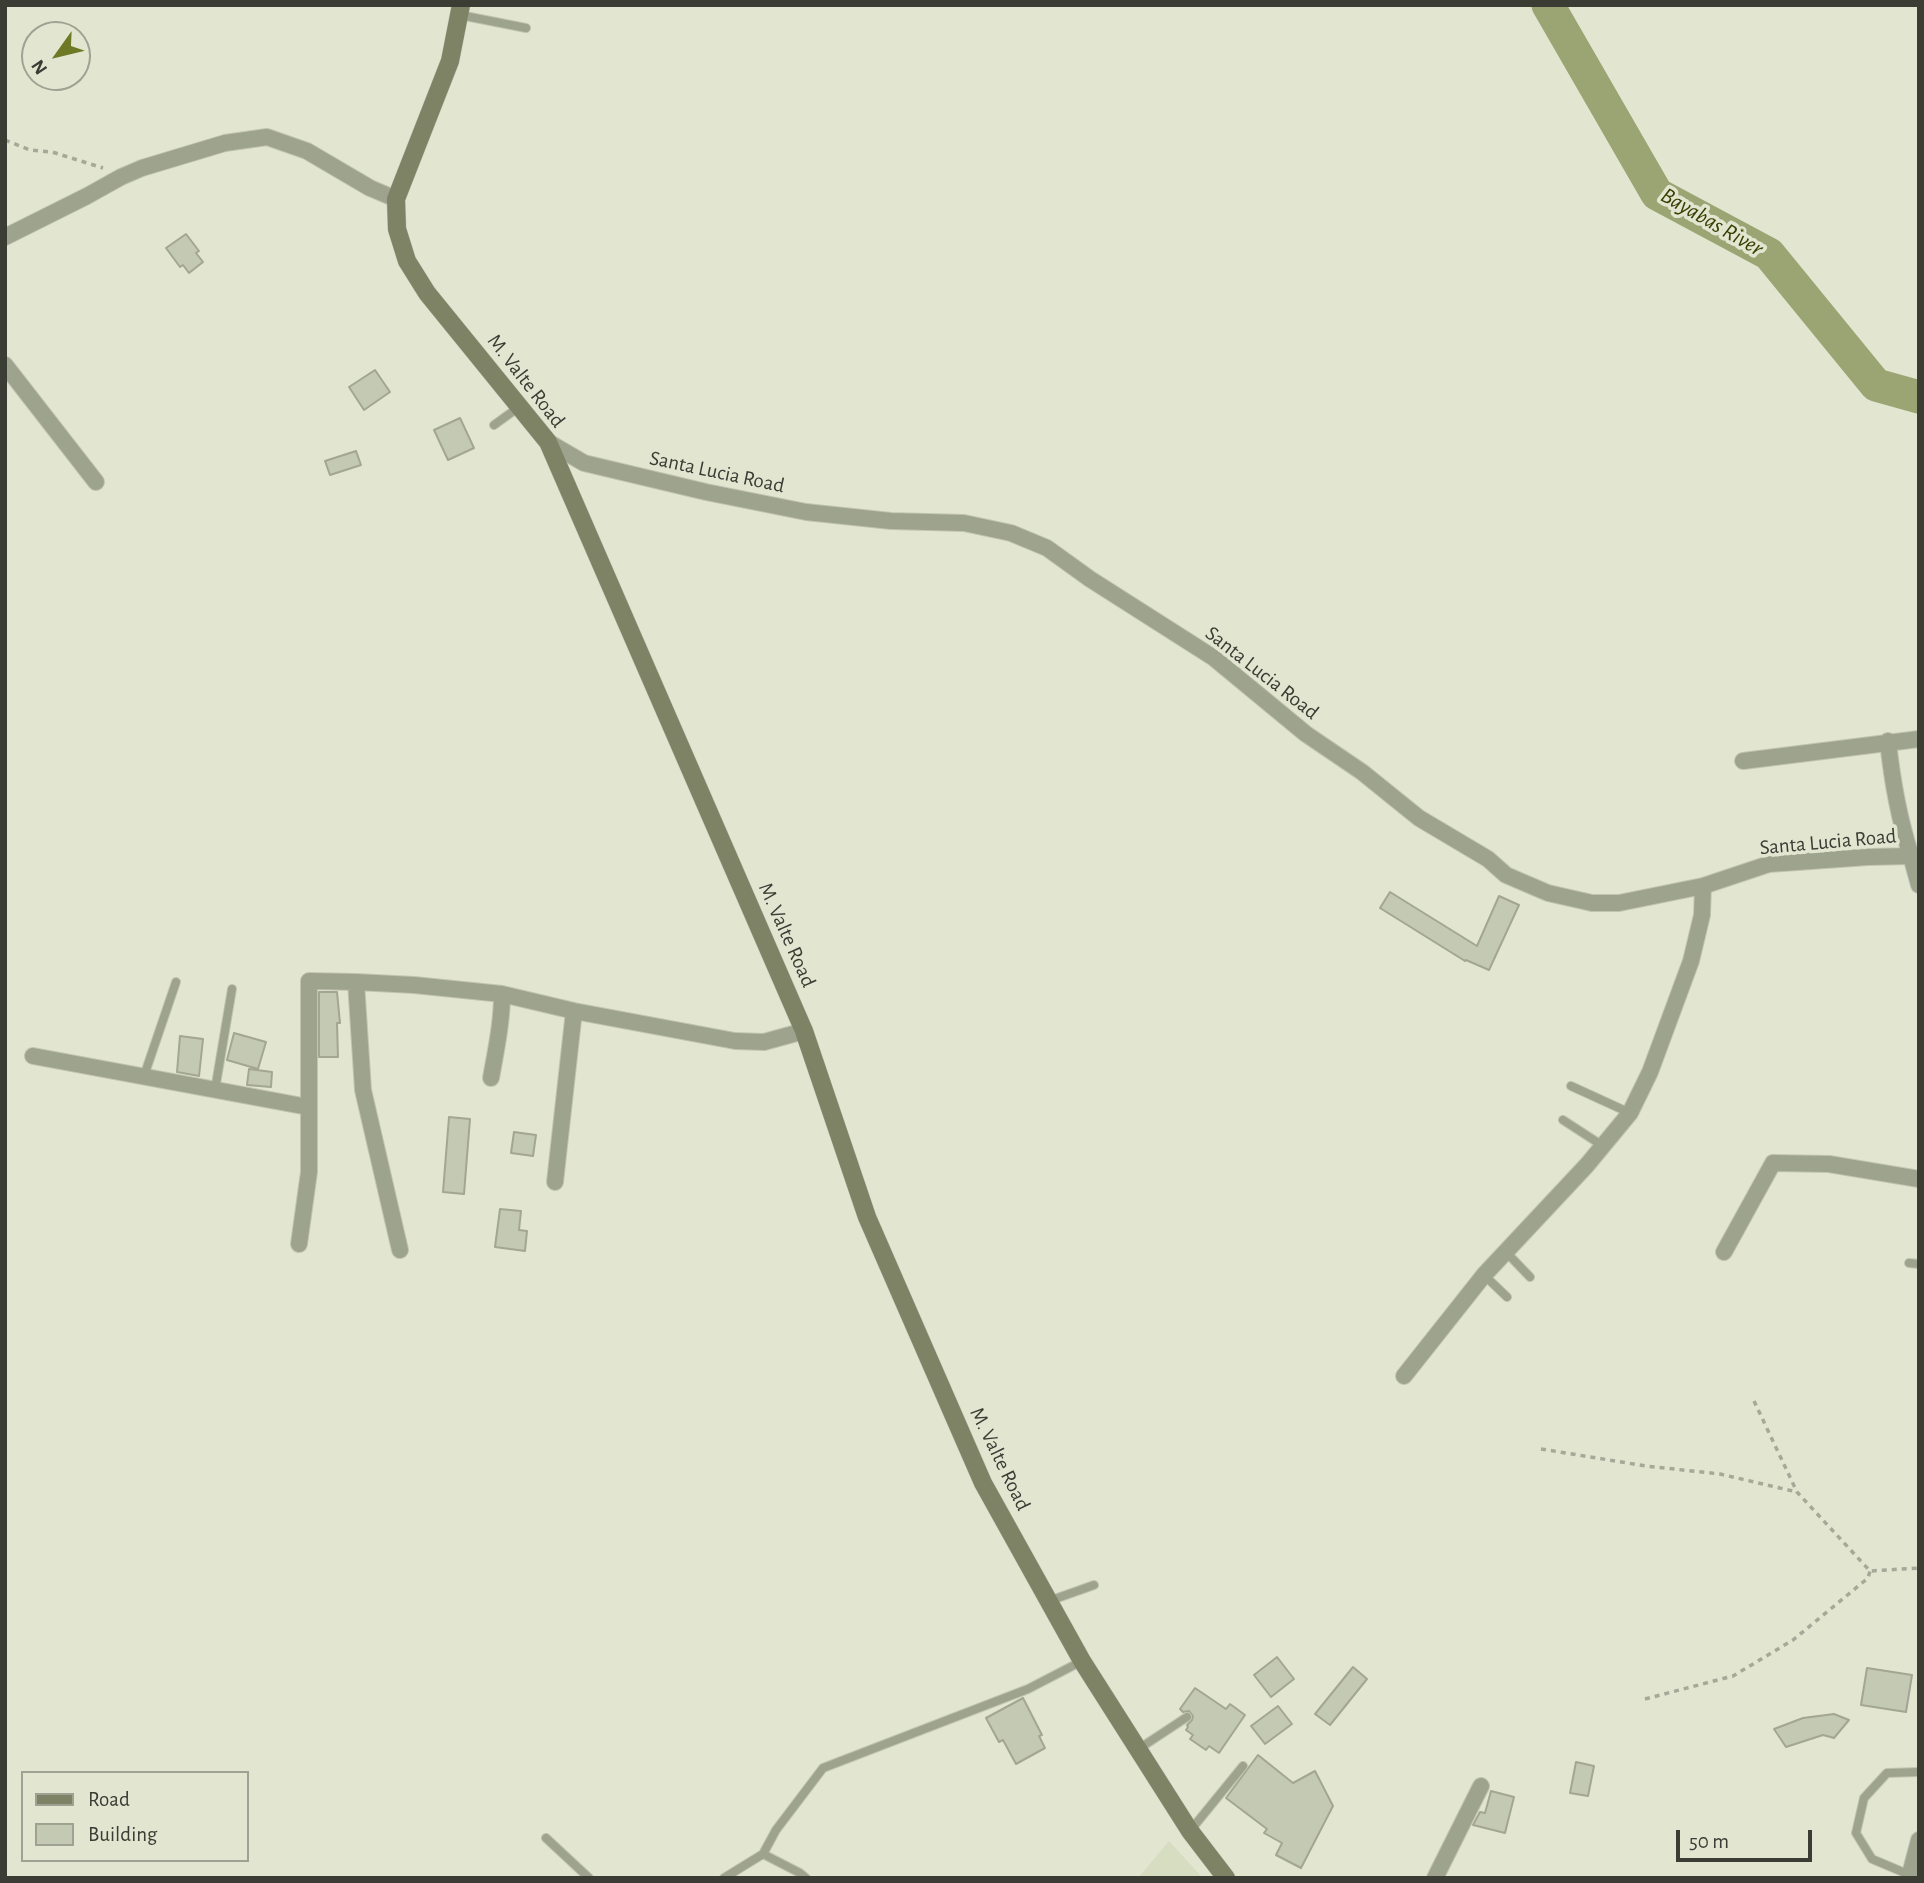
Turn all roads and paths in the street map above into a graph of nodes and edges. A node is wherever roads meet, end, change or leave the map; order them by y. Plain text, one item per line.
1 (460, 10) edge
2 (526, 28) dead end
3 (5, 140) edge
4 (121, 177) junction
5 (396, 199) junction
6 (5, 237) edge
7 (5, 365) edge
8 (519, 407) junction
9 (494, 425) dead end
10 (548, 442) junction
11 (96, 482) dead end
12 (1919, 739) edge
13 (1888, 741) junction
14 (1743, 761) dead end
15 (1915, 856) edge
16 (1919, 885) edge
17 (1703, 886) junction
18 (176, 982) dead end
19 (356, 982) junction
20 (232, 989) dead end
21 (502, 994) junction
22 (574, 1011) junction
23 (804, 1031) junction
24 (33, 1056) dead end
25 (144, 1076) junction
26 (491, 1078) dead end
27 (1570, 1086) dead end
28 (215, 1090) junction
29 (309, 1107) junction
30 (1630, 1113) junction
31 (1563, 1119) dead end
32 (1603, 1146) junction
33 (1919, 1179) edge
34 (555, 1182) dead end
35 (299, 1244) dead end
36 (400, 1250) dead end
37 (1506, 1252) junction
38 (1724, 1252) dead end
39 (1909, 1264) dead end
40 (1919, 1264) edge
41 (1484, 1275) junction
42 (1530, 1277) dead end
43 (1507, 1297) dead end
44 (1404, 1376) dead end
45 (1754, 1401) dead end
46 (1541, 1449) dead end
47 (1797, 1492) junction
48 (1919, 1568) edge
49 (1870, 1571) junction
50 (1094, 1585) dead end
51 (1049, 1601) junction
52 (1082, 1661) junction
53 (1646, 1699) dead end
54 (1187, 1717) dead end
55 (1137, 1750) junction
56 (1243, 1766) dead end
57 (1919, 1772) edge
58 (1481, 1786) dead end
59 (1190, 1831) junction
60 (546, 1838) dead end
61 (1918, 1843) edge
62 (763, 1854) junction
63 (1909, 1876) edge
64 (589, 1878) edge
65 (724, 1878) edge
66 (806, 1878) edge
67 (1226, 1878) edge
68 (1434, 1878) edge

1 - 2 lane
1 - 5 main road, M. Valte Road
3 - 4 path
4 - 5 street
4 - 6 street
5 - 8 main road, M. Valte Road
7 - 11 street
8 - 9 lane
8 - 10 main road, M. Valte Road
10 - 17 street, Santa Lucia Road
10 - 23 main road, M. Valte Road
12 - 13 street
13 - 14 street
13 - 15 street
15 - 16 street, Santa Lucia Road
15 - 17 street, Santa Lucia Road
17 - 30 street
18 - 25 lane
19 - 21 street
19 - 29 street
19 - 36 street
20 - 28 lane
21 - 22 street
21 - 26 street
22 - 23 street
22 - 34 street
23 - 51 main road, M. Valte Road
24 - 25 street
25 - 28 street
27 - 30 lane
28 - 29 street
29 - 35 street
30 - 32 street
31 - 32 lane
32 - 37 street
33 - 38 street
37 - 41 street
37 - 42 lane
39 - 40 lane
41 - 43 lane
41 - 44 street
45 - 47 path
46 - 47 path
47 - 49 path
48 - 49 path
49 - 53 path
50 - 51 lane
51 - 52 main road, M. Valte Road
52 - 55 main road, M. Valte Road
52 - 62 lane
54 - 55 lane
55 - 59 main road, M. Valte Road
56 - 59 lane
57 - 63 lane
58 - 68 street
59 - 67 main road, M. Valte Road
60 - 64 lane
61 - 63 street
62 - 65 lane
62 - 66 lane

